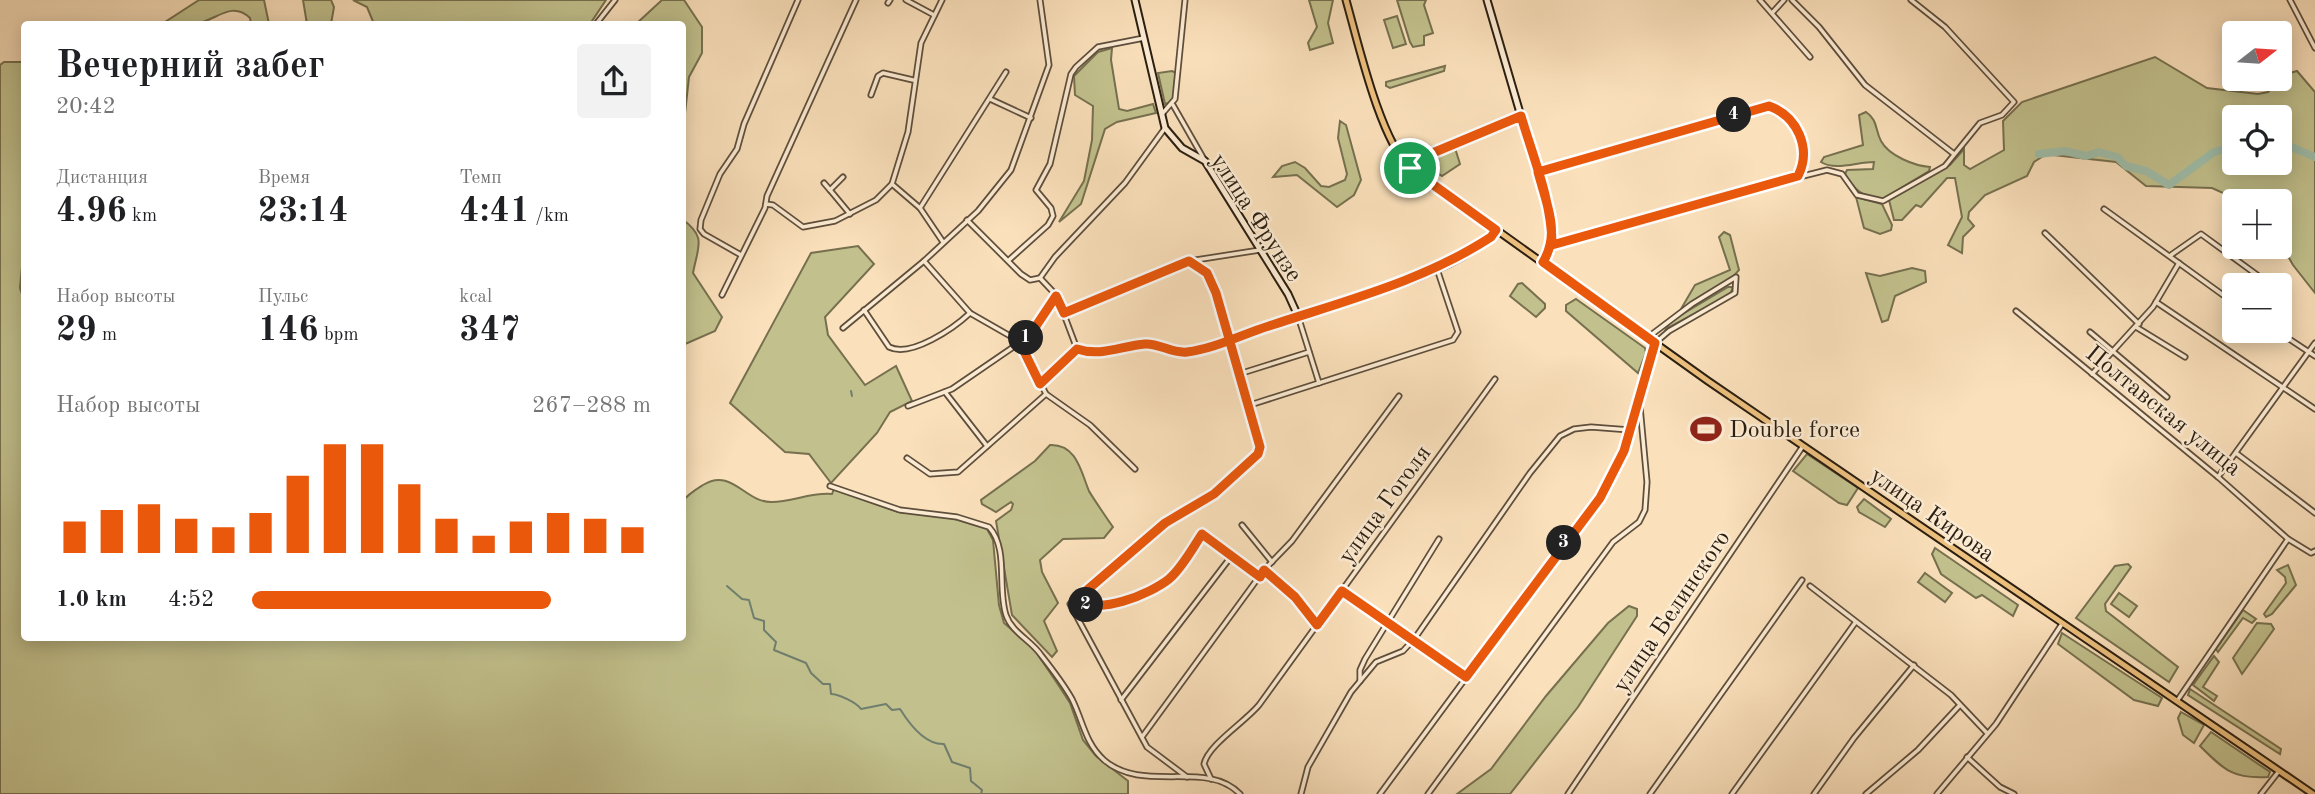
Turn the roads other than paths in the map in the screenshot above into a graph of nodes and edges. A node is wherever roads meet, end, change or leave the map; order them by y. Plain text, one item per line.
1 (615, 0) edge
2 (798, 0) edge
3 (856, 0) edge
4 (906, 0) edge
5 (942, 0) edge
6 (1040, 0) edge
7 (1135, 0) edge
8 (1185, 0) edge
9 (1346, 0) edge
10 (1487, 0) edge
11 (1760, 0) edge
12 (1784, 0) edge
13 (1792, 0) edge
14 (1911, 0) edge
15 (2290, 0) edge
16 (1773, 12) junction
17 (934, 15) junction
18 (598, 21) edge
19 (1144, 38) junction
20 (2315, 48) edge
21 (1810, 57) dead end
22 (1006, 72) dead end
23 (914, 80) junction
24 (871, 95) dead end
25 (990, 99) junction
26 (1173, 105) junction
27 (1162, 114) junction
28 (1521, 116) junction
29 (1031, 118) junction
30 (1165, 128) junction
31 (1954, 154) junction
32 (1205, 161) junction
33 (1410, 168) junction
34 (1538, 172) junction
35 (1798, 176) junction
36 (843, 177) dead end
37 (824, 183) dead end
38 (892, 184) junction
39 (830, 190) junction
40 (766, 204) junction
41 (920, 208) junction
42 (2104, 209) dead end
43 (850, 214) junction
44 (967, 220) junction
45 (1496, 230) junction
46 (2045, 233) dead end
47 (943, 242) junction
48 (1552, 245) junction
49 (1260, 250) junction
50 (741, 255) junction
51 (2171, 255) junction
52 (1009, 260) junction
53 (924, 261) junction
54 (1189, 261) junction
55 (1543, 262) junction
56 (2179, 263) junction
57 (1437, 269) junction
58 (2254, 273) edge
59 (1040, 278) junction
60 (2222, 294) edge
61 (722, 295) dead end
62 (1056, 296) junction
63 (2156, 302) junction
64 (864, 310) junction
65 (2016, 311) dead end
66 (971, 313) junction
67 (1064, 313) junction
68 (1298, 316) junction
69 (2138, 326) junction
70 (843, 328) dead end
71 (2090, 332) dead end
72 (1647, 338) junction
73 (1228, 339) junction
74 (1019, 341) junction
75 (2292, 341) edge
76 (1655, 343) junction
77 (2315, 343) edge
78 (1077, 349) junction
79 (1309, 352) junction
80 (2309, 352) junction
81 (2112, 353) junction
82 (2315, 356) edge
83 (2185, 357) dead end
84 (1240, 374) junction
85 (2092, 374) junction
86 (1495, 379) dead end
87 (1319, 383) junction
88 (1040, 384) junction
89 (2282, 385) junction
90 (945, 392) junction
91 (1046, 394) junction
92 (1639, 394) junction
93 (1399, 396) dead end
94 (2167, 397) dead end
95 (1250, 405) junction
96 (908, 406) dead end
97 (2315, 409) edge
98 (1630, 430) junction
99 (987, 446) junction
100 (1803, 446) junction
101 (2236, 453) junction
102 (907, 457) dead end
103 (1135, 469) dead end
104 (2218, 477) junction
105 (830, 486) dead end
106 (2315, 513) edge
107 (1242, 525) dead end
108 (1439, 539) dead end
109 (2288, 539) junction
110 (2315, 551) edge
111 (1230, 558) junction
112 (1272, 562) junction
113 (1264, 570) junction
114 (1260, 577) junction
115 (1802, 580) dead end
116 (1810, 586) dead end
117 (1342, 591) junction
118 (1079, 597) junction
119 (1855, 622) junction
120 (1388, 624) junction
121 (2063, 624) junction
122 (1317, 625) junction
123 (1415, 638) junction
124 (1914, 665) junction
125 (1466, 677) junction
126 (1360, 681) junction
127 (1121, 700) junction
128 (2177, 701) junction
129 (1959, 706) junction
130 (1987, 733) junction
131 (1142, 737) junction
132 (1966, 757) junction
133 (2279, 771) junction
134 (1187, 777) junction
135 (1211, 779) junction
136 (1240, 794) edge
137 (1301, 794) edge
138 (1380, 794) edge
139 (1428, 794) edge
140 (1568, 794) edge
141 (1650, 794) edge
142 (1732, 794) edge
143 (1815, 794) edge
144 (1866, 794) edge
145 (1937, 794) edge
146 (2014, 794) edge
147 (2261, 794) edge
148 (2313, 794) edge

1 - 18 street
2 - 50 street
3 - 40 street
4 - 17 street
5 - 17 street
6 - 29 street
7 - 19 main road
8 - 26 street
9 - 33 main road, улица Кирова
10 - 28 main road
11 - 16 street
12 - 16 street
13 - 31 street
14 - 31 street
15 - 20 street
16 - 21 street
17 - 23 street
19 - 27 main road
19 - 52 street
22 - 25 street
23 - 24 street
23 - 38 street
25 - 29 street
25 - 41 street
26 - 27 street
26 - 32 street
27 - 30 main road
28 - 33 street
28 - 34 main road
29 - 44 street
30 - 32 main road, улица Фрунзе
30 - 59 street
31 - 35 street
32 - 49 main road, улица Фрунзе
33 - 45 main road, улица Кирова
34 - 35 street
34 - 48 main road
35 - 48 street
36 - 39 street
37 - 39 street
38 - 41 street
38 - 43 street
39 - 43 street
40 - 43 street
40 - 50 street
41 - 47 street
42 - 51 street
44 - 47 street
44 - 52 street
45 - 55 main road, улица Кирова
45 - 57 main road
46 - 69 street
47 - 53 street
48 - 55 main road
49 - 54 street
49 - 68 main road, улица Фрунзе
50 - 61 street
51 - 56 street
51 - 58 street
52 - 59 street
53 - 64 street
53 - 66 street
54 - 67 street
54 - 73 street
55 - 72 main road, улица Кирова
56 - 60 street
56 - 63 street
57 - 68 main road
57 - 87 street
59 - 62 street
62 - 67 street
62 - 74 street
63 - 69 street
63 - 89 street
64 - 66 street
64 - 70 street
65 - 85 street, Полтавская улица
66 - 74 street
67 - 78 street
68 - 73 street
68 - 79 street, улица Фрунзе
69 - 81 street
69 - 83 street
71 - 81 street
72 - 76 main road, улица Кирова
72 - 76 street
73 - 78 street
73 - 84 street
74 - 88 street
74 - 90 street
75 - 80 street
76 - 92 street
76 - 100 main road, улица Кирова
77 - 80 street
78 - 88 street
79 - 84 street
79 - 87 street, улица Фрунзе
80 - 82 street
80 - 89 street
81 - 85 street
81 - 94 street
84 - 95 street
85 - 104 street, Полтавская улица
86 - 117 street, улица Гоголя
87 - 95 street
88 - 91 street
89 - 97 street
89 - 101 street
90 - 96 street
90 - 99 street
91 - 99 street
91 - 103 street
92 - 98 street
92 - 139 street
93 - 112 street
95 - 118 street
98 - 123 street
98 - 125 street
99 - 102 street
100 - 121 main road, улица Кирова
100 - 140 street, улица Белинского
101 - 104 street
101 - 106 street
104 - 109 street, Полтавская улица
105 - 134 street
107 - 112 street
108 - 120 street
109 - 110 street, Полтавская улица
109 - 128 street
111 - 114 street
111 - 118 street
111 - 127 street
112 - 113 street
113 - 114 street
113 - 122 street
114 - 131 street
115 - 141 street
116 - 119 street
117 - 120 street
117 - 122 street, улица Гоголя
118 - 127 street
119 - 124 street
119 - 142 street
120 - 123 street
120 - 126 street
121 - 128 main road, улица Кирова
121 - 130 street
122 - 135 street, улица Гоголя
123 - 125 street
123 - 126 street
124 - 129 street
124 - 143 street
125 - 138 street
126 - 137 street
127 - 131 street
128 - 133 main road, улица Кирова
129 - 130 street
129 - 144 street
130 - 132 street
131 - 134 street
132 - 145 street
132 - 146 street
133 - 147 street
133 - 148 main road, улица Кирова
134 - 135 street
135 - 136 street

